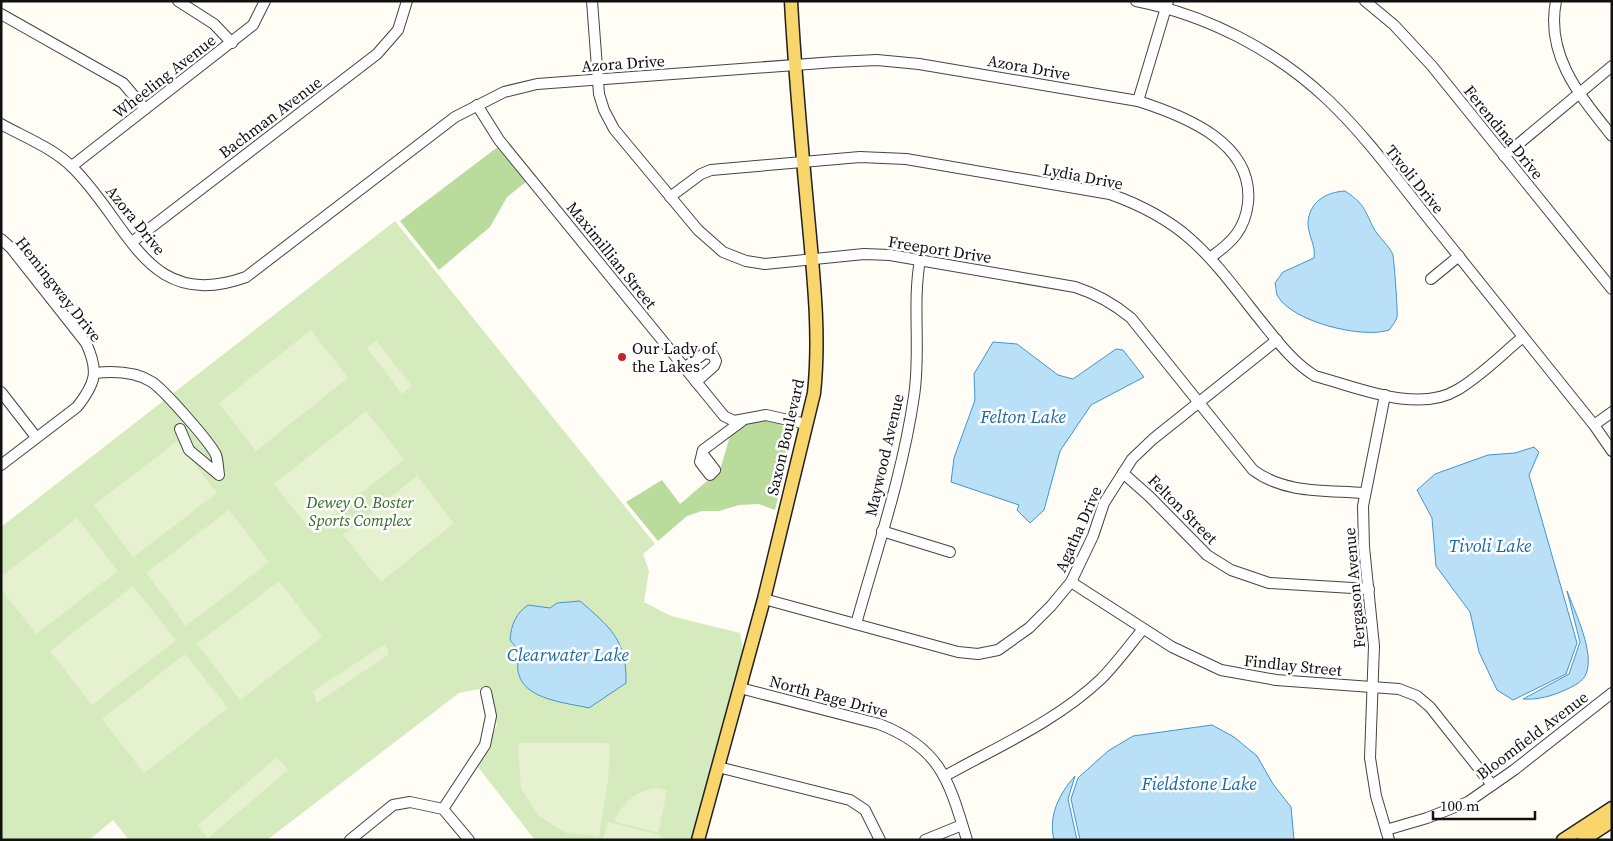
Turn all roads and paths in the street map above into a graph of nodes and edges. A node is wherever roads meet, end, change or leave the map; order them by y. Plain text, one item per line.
1 (178, 1) edge
2 (265, 1) edge
3 (407, 1) edge
4 (592, 1) edge
5 (791, 1) edge
6 (1136, 1) edge
7 (1365, 1) edge
8 (1556, 1) edge
9 (1167, 4) edge
10 (1, 14) edge
11 (232, 43) junction
12 (794, 66) junction
13 (1612, 66) edge
14 (599, 80) junction
15 (1578, 93) junction
16 (1138, 101) junction
17 (478, 105) junction
18 (145, 109) junction
19 (1, 124) edge
20 (1612, 136) edge
21 (1504, 156) junction
22 (803, 162) junction
23 (72, 166) junction
24 (670, 196) junction
25 (1, 239) edge
26 (132, 242) junction
27 (1459, 256) junction
28 (1211, 257) junction
29 (812, 260) junction
30 (920, 260) junction
31 (1431, 279) dead end
32 (1612, 289) edge
33 (1523, 337) junction
34 (1277, 340) junction
35 (684, 368) junction
36 (95, 373) junction
37 (696, 382) junction
38 (1, 392) edge
39 (1385, 394) junction
40 (1200, 402) junction
41 (1612, 412) edge
42 (742, 421) junction
43 (806, 424) junction
44 (1594, 425) junction
45 (180, 429) dead end
46 (36, 437) junction
47 (1612, 452) edge
48 (702, 453) dead end
49 (1, 464) edge
50 (1123, 473) junction
51 (1364, 493) junction
52 (882, 531) junction
53 (950, 552) dead end
54 (1072, 582) junction
55 (1369, 589) junction
56 (764, 599) junction
57 (856, 624) junction
58 (1143, 630) junction
59 (740, 688) junction
60 (1372, 688) junction
61 (486, 692) dead end
62 (1612, 693) edge
63 (718, 767) junction
64 (945, 776) junction
65 (1492, 785) junction
66 (1612, 808) edge
67 (443, 809) junction
68 (1612, 821) edge
69 (962, 825) junction
70 (1388, 835) edge
71 (350, 840) edge
72 (469, 840) edge
73 (698, 840) edge
74 (880, 840) edge
75 (925, 840) edge
76 (967, 840) edge
77 (1563, 840) edge
78 (1583, 840) edge

1 - 11 street
2 - 11 street, Wheeling Avenue
3 - 26 street, Bachman Avenue
4 - 14 street, Freeport Drive
5 - 12 main road, Saxon Boulevard
6 - 9 street, Tivoli Drive
7 - 21 street, Ferendina Drive
8 - 15 street
9 - 16 street
9 - 27 street, Tivoli Drive
10 - 18 street
11 - 18 street, Wheeling Avenue
12 - 14 street, Azora Drive
12 - 16 street, Azora Drive
12 - 22 main road, Saxon Boulevard
13 - 15 street
14 - 17 street, Azora Drive
14 - 24 street, Freeport Drive
15 - 20 street
15 - 21 street
16 - 28 street, Azora Drive
17 - 26 street, Azora Drive
17 - 35 street, Maximillian Street
18 - 23 street, Wheeling Avenue
19 - 23 street, Azora Drive
21 - 32 street, Ferendina Drive
22 - 24 street, Lydia Drive
22 - 28 street, Lydia Drive
22 - 29 main road, Saxon Boulevard
23 - 26 street, Azora Drive
24 - 29 street, Freeport Drive
25 - 36 street, Hemingway Drive
27 - 31 street
27 - 33 street, Tivoli Drive
28 - 34 street, Lydia Drive
29 - 30 street, Freeport Drive
29 - 43 main road, Saxon Boulevard
30 - 40 street, Freeport Drive
30 - 52 street, Maywood Avenue
33 - 39 street, Lydia Drive
33 - 44 street, Tivoli Drive
34 - 39 street, Lydia Drive
34 - 40 street, Agatha Drive
35 - 37 street, Maximillian Street
35 - 37 street
36 - 45 street
36 - 46 street
37 - 42 street, Maximillian Street
38 - 46 street
39 - 51 street, Fergason Avenue
40 - 50 street, Agatha Drive
40 - 51 street, Freeport Drive
41 - 44 street
42 - 43 street
42 - 48 street
43 - 56 main road, Saxon Boulevard
44 - 47 street, Tivoli Drive
46 - 49 street
50 - 54 street, Agatha Drive
50 - 55 street, Felton Street
51 - 55 street, Fergason Avenue
52 - 53 street
52 - 57 street, Maywood Avenue
54 - 57 street, Agatha Drive
54 - 58 street, Findlay Street
55 - 60 street, Fergason Avenue
56 - 57 street, Agatha Drive
56 - 59 main road, Saxon Boulevard
58 - 60 street, Findlay Street
58 - 64 street
59 - 63 main road, Saxon Boulevard
59 - 64 street, North Page Drive
60 - 65 street, Findlay Street
60 - 70 street, Fergason Avenue
61 - 67 street
62 - 65 street, Bloomfield Avenue
63 - 73 main road, Saxon Boulevard
63 - 74 street
64 - 69 street, North Page Drive
65 - 70 street, Bloomfield Avenue
66 - 77 main road
67 - 71 street
67 - 72 street
68 - 78 main road
69 - 75 street
69 - 76 street, North Page Drive

